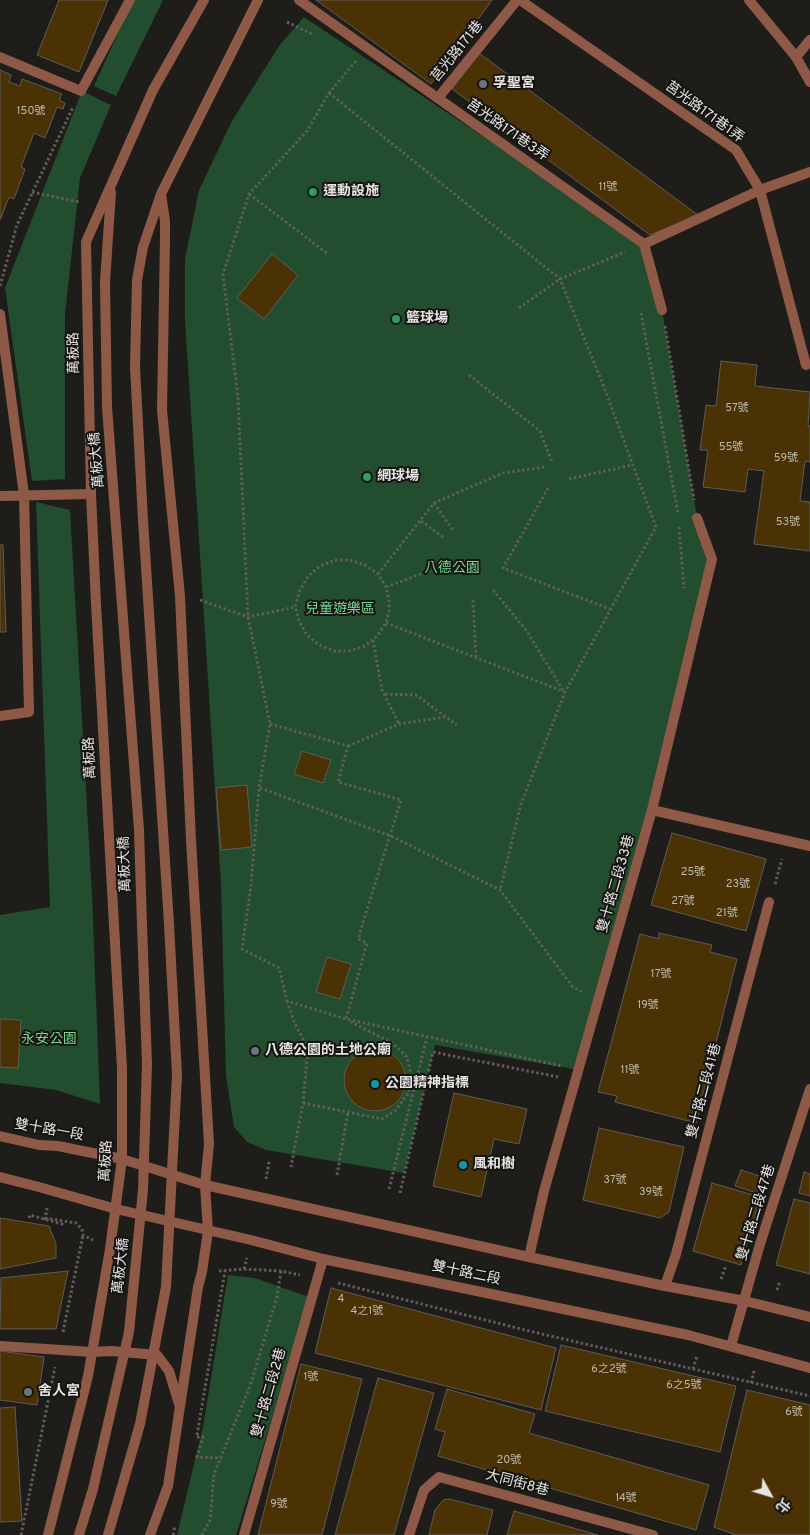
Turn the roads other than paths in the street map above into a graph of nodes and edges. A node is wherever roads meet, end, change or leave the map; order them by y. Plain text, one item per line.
1 (130, 0) edge
2 (204, 0) edge
3 (258, 0) edge
4 (298, 0) edge
5 (518, 0) edge
6 (749, 0) edge
7 (810, 40) edge
8 (0, 57) edge
9 (796, 57) junction
10 (810, 82) edge
11 (438, 98) junction
12 (810, 172) edge
13 (111, 186) junction
14 (760, 190) junction
15 (161, 194) junction
16 (644, 244) junction
17 (662, 310) road end
18 (0, 314) edge
19 (806, 365) dead end
20 (91, 494) junction
21 (24, 495) junction
22 (0, 496) edge
23 (697, 518) road end
24 (0, 716) edge
25 (652, 810) junction
26 (810, 846) edge
27 (769, 902) road end
28 (810, 1089) edge
29 (808, 1100) edge
30 (0, 1136) edge
31 (122, 1159) junction
32 (0, 1177) edge
33 (205, 1184) junction
34 (116, 1210) junction
35 (208, 1231) junction
36 (529, 1257) junction
37 (323, 1258) junction
38 (665, 1286) junction
39 (745, 1301) junction
40 (810, 1317) edge
41 (0, 1346) edge
42 (731, 1346) junction
43 (92, 1352) junction
44 (810, 1368) edge
45 (180, 1408) junction
46 (48, 1535) edge
47 (79, 1535) edge
48 (108, 1535) edge
49 (151, 1535) edge
50 (244, 1535) edge
51 (409, 1535) edge
52 (653, 1535) edge

1 - 8 street
2 - 13 street, 萬板路
3 - 15 street
4 - 11 street, 莒光路171巷3弄
5 - 11 street, 莒光路171巷
5 - 14 street, 莒光路171巷1弄
6 - 9 street
7 - 9 street
9 - 10 street
11 - 16 street, 莒光路171巷3弄
12 - 14 street
13 - 20 street, 萬板路
13 - 47 street, 萬板大橋, bridge
14 - 16 street
14 - 19 street, 莒光路171巷1弄
15 - 33 street
15 - 48 street, bridge
16 - 17 street
18 - 21 street
20 - 21 street
20 - 31 street, 萬板路
21 - 22 street
21 - 24 street
23 - 25 street, 雙十路二段33巷
25 - 26 street
25 - 36 street, 雙十路二段33巷
27 - 38 street, 雙十路二段41巷
28 - 29 street, 雙十路二段47巷
29 - 39 street, 雙十路二段47巷
30 - 31 street, 雙十路一段
31 - 33 street
31 - 34 street, 萬板路
32 - 34 street
33 - 35 street
33 - 36 street
34 - 35 street, 雙十路二段
34 - 43 street, 萬板路
35 - 37 street, 雙十路二段
35 - 45 street
36 - 38 street
37 - 42 street, 雙十路二段
37 - 50 street, 雙十路二段2巷
38 - 39 street
39 - 40 street
39 - 42 street, 雙十路二段47巷
41 - 43 street
42 - 44 street, 雙十路二段
43 - 45 street
43 - 46 street, 萬板路
45 - 49 street
51 - 52 street, 大同街8巷

